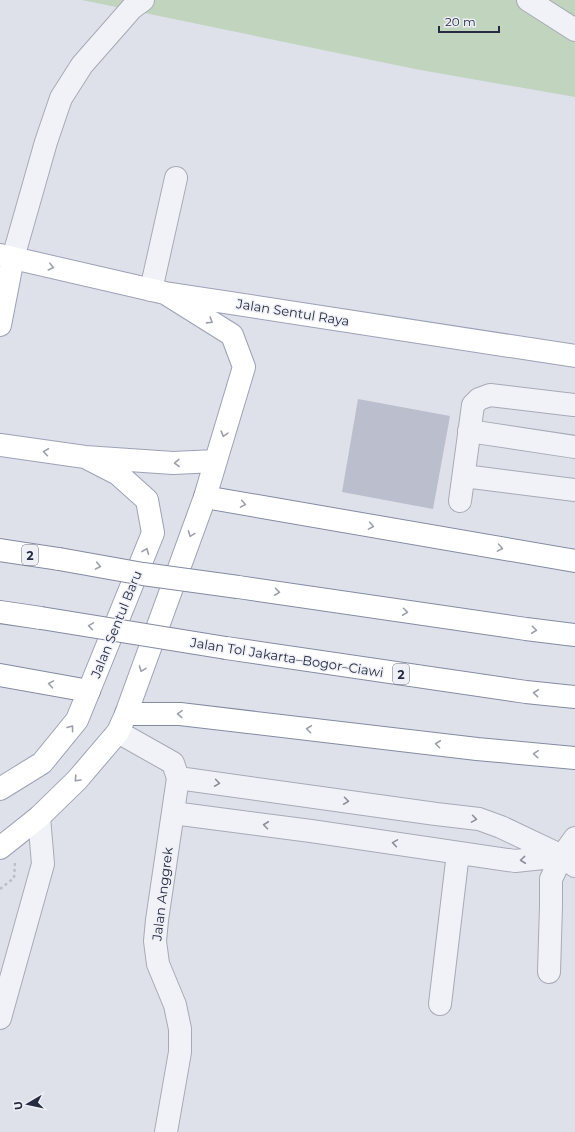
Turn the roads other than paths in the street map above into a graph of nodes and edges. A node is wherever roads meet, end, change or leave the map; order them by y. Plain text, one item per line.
1 (143, 0) edge
2 (528, 0) edge
3 (575, 30) edge
4 (176, 178) dead end
5 (7, 257) edge
6 (158, 291) junction
7 (0, 325) edge
8 (575, 356) edge
9 (575, 400) edge
10 (470, 431) junction
11 (0, 445) edge
12 (575, 447) edge
13 (85, 457) junction
14 (216, 461) junction
15 (464, 476) junction
16 (575, 490) edge
17 (205, 497) junction
18 (460, 501) dead end
19 (0, 550) edge
20 (575, 561) edge
21 (0, 612) edge
22 (575, 635) edge
23 (0, 676) edge
24 (89, 691) junction
25 (575, 697) edge
26 (122, 723) junction
27 (575, 758) edge
28 (178, 778) junction
29 (0, 789) edge
30 (173, 813) junction
31 (39, 817) junction
32 (575, 838) edge
33 (0, 848) edge
34 (458, 854) junction
35 (571, 860) edge
36 (549, 972) dead end
37 (440, 1004) dead end
38 (0, 1018) edge
39 (166, 1132) edge

1 - 5 street
2 - 3 street
4 - 6 street
5 -> 6 main road, Jalan Sentul Raya
5 - 7 main road
6 - 8 main road, Jalan Sentul Raya
6 -> 14 main road
9 - 10 street
10 - 12 street
10 - 15 street
13 -> 11 main road
14 -> 13 main road
24 -> 13 main road, Jalan Sentul Baru
14 - 17 main road
15 - 16 street
15 - 18 street
17 -> 20 main road
17 -> 26 main road
19 -> 22 main road, 2, bridge
25 -> 21 main road, Jalan Tol Jakarta–Bogor–Ciawi / 2, bridge
24 -> 23 main road
29 -> 24 main road, Jalan Sentul Baru
27 -> 26 main road
26 - 28 street
26 -> 31 main road
28 - 30 street, Jalan Anggrek
28 -> 35 street
34 -> 30 street
30 - 39 street, Jalan Anggrek
31 - 33 main road
31 - 38 street
32 - 35 street
35 -> 34 street
34 - 37 street
35 - 36 street

